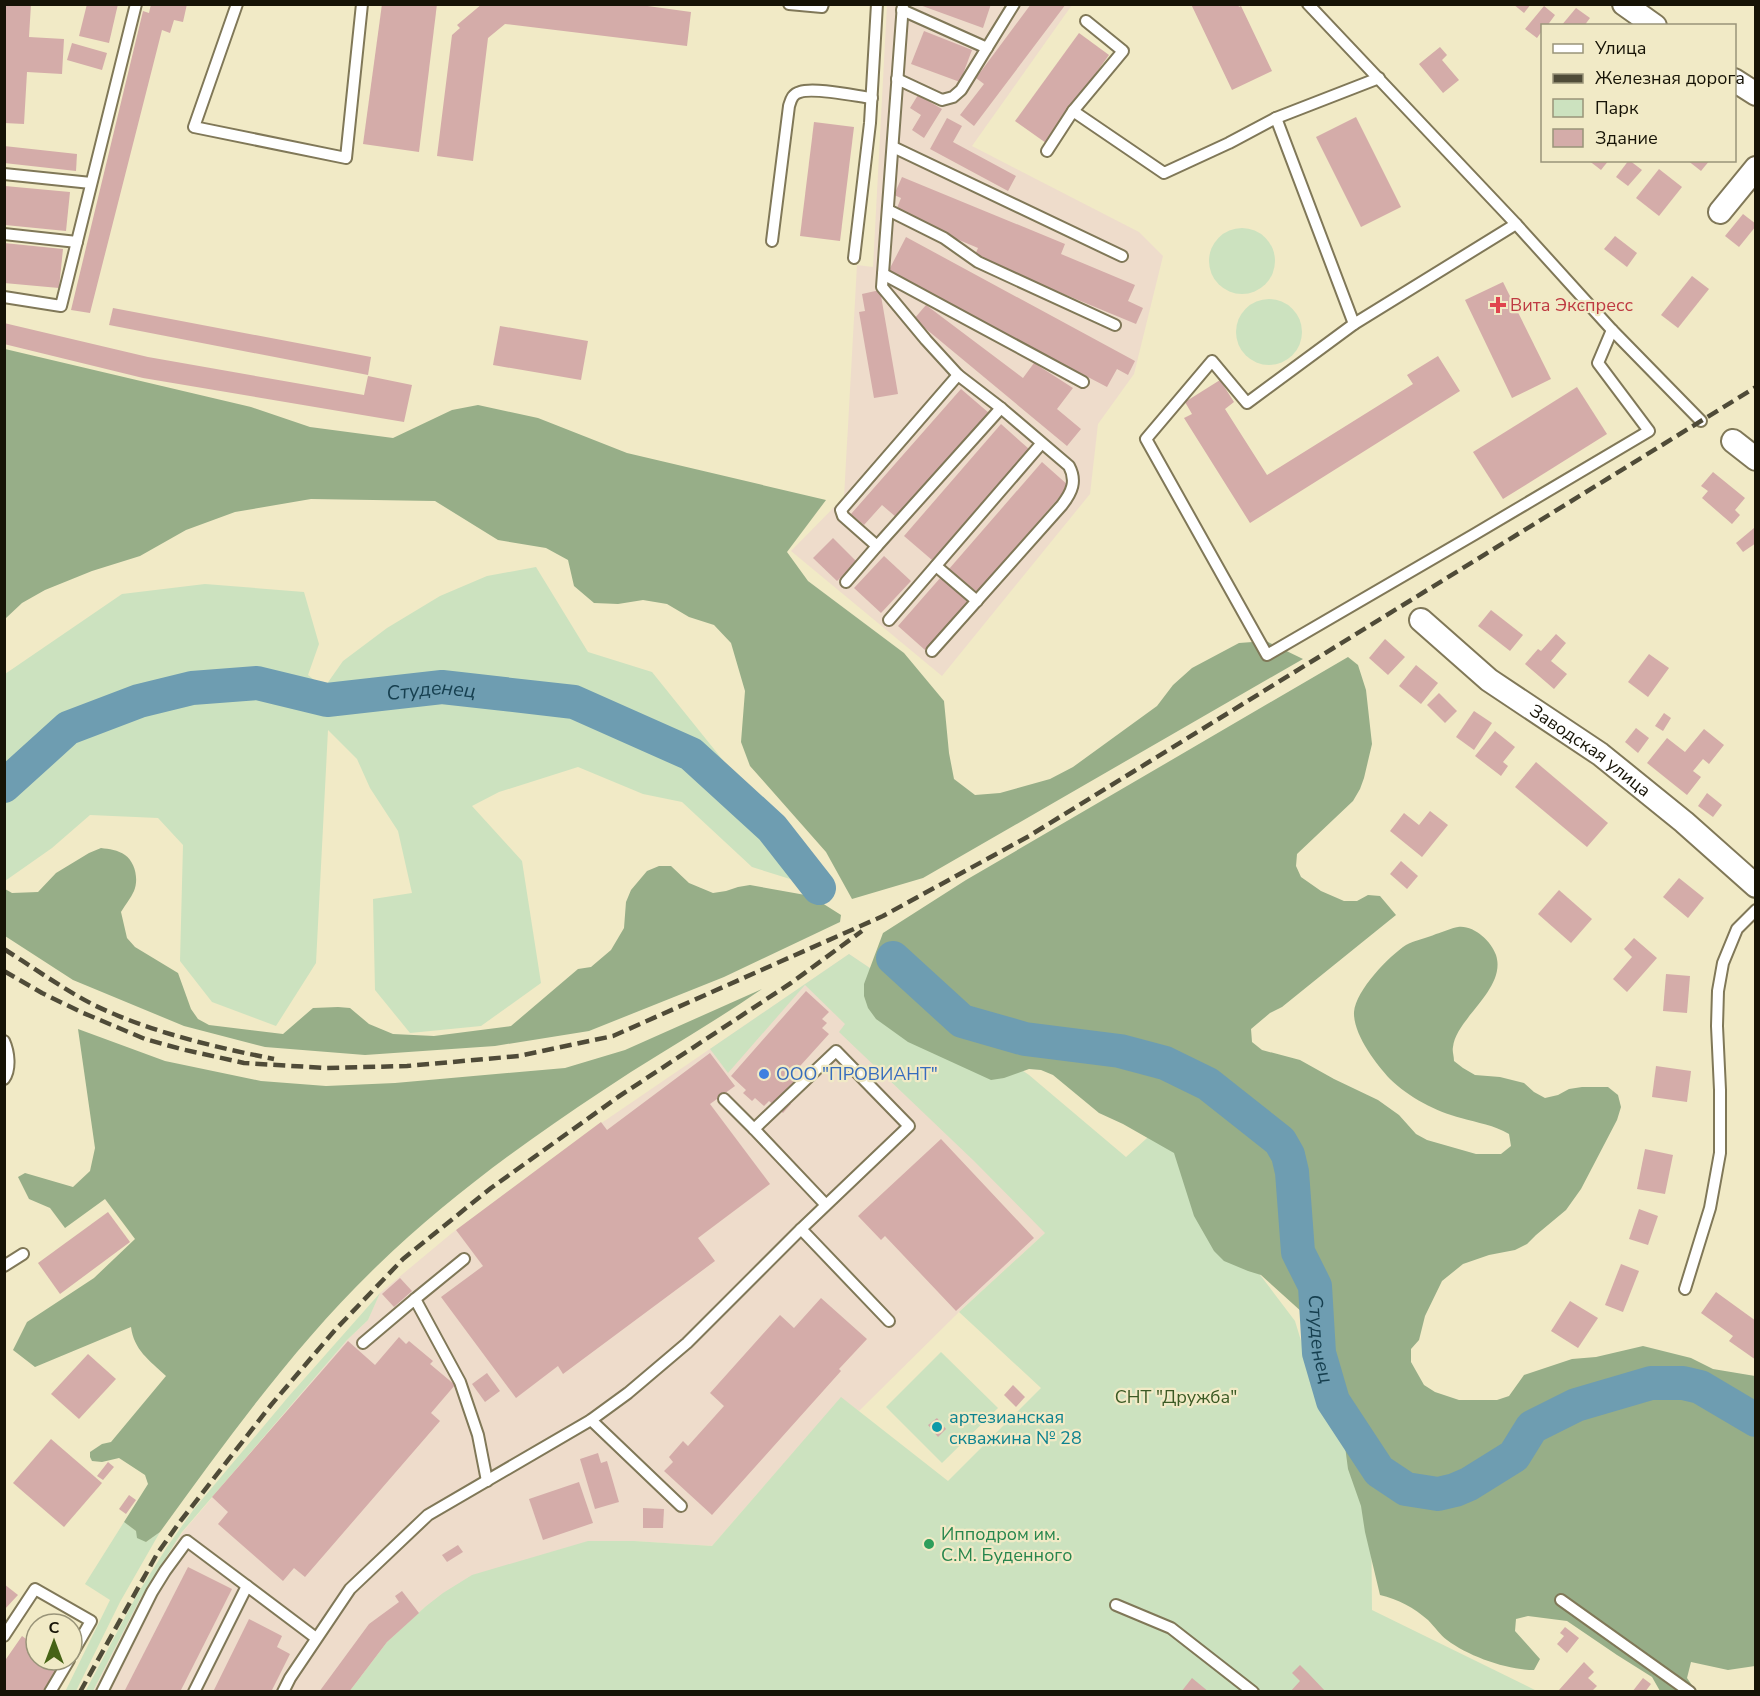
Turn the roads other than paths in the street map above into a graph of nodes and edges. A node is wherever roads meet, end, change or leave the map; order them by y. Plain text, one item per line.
1 (136, 4) edge
2 (237, 4) edge
3 (362, 4) edge
4 (789, 4) edge
5 (824, 4) edge
6 (877, 4) edge
7 (1014, 4) edge
8 (1308, 4) edge
9 (1624, 4) edge
10 (903, 7) edge
11 (1086, 21) dead end
12 (1652, 24) edge
13 (987, 48) junction
14 (1379, 78) junction
15 (897, 79) junction
16 (1736, 81) edge
17 (1755, 94) edge
18 (872, 98) junction
19 (1073, 111) junction
20 (1276, 118) junction
21 (892, 147) junction
22 (1047, 151) dead end
23 (1755, 168) edge
24 (4, 174) edge
25 (91, 183) junction
26 (888, 210) junction
27 (1720, 212) dead end
28 (1516, 224) junction
29 (4, 234) edge
30 (772, 241) dead end
31 (77, 242) junction
32 (1122, 256) dead end
33 (854, 258) dead end
34 (883, 274) junction
35 (4, 297) edge
36 (1354, 324) junction
37 (1116, 325) dead end
38 (1612, 330) junction
39 (958, 375) junction
40 (1083, 382) dead end
41 (1001, 408) junction
42 (1701, 421) dead end
43 (1733, 441) dead end
44 (1041, 444) junction
45 (1755, 459) edge
46 (878, 546) junction
47 (936, 566) junction
48 (846, 582) dead end
49 (977, 601) junction
50 (889, 620) dead end
51 (1421, 620) dead end
52 (932, 651) dead end
53 (1755, 886) edge
54 (1755, 910) edge
55 (4, 1041) edge
56 (4, 1079) edge
57 (724, 1099) dead end
58 (754, 1130) junction
59 (826, 1205) junction
60 (801, 1229) junction
61 (23, 1254) dead end
62 (464, 1259) dead end
63 (4, 1266) edge
64 (1685, 1289) dead end
65 (415, 1299) junction
66 (889, 1321) dead end
67 (363, 1343) dead end
68 (591, 1420) junction
69 (487, 1481) junction
70 (681, 1506) dead end
71 (247, 1586) junction
72 (1561, 1600) dead end
73 (1116, 1605) dead end
74 (75, 1612) edge
75 (84, 1617) edge
76 (84, 1633) edge
77 (4, 1636) edge
78 (316, 1638) junction
79 (62, 1672) edge
80 (50, 1692) edge
81 (102, 1692) edge
82 (194, 1692) edge
83 (284, 1692) edge
84 (1253, 1692) edge
85 (1690, 1692) edge

1 - 25 lane
2 - 3 lane
4 - 5 lane
6 - 18 lane
7 - 13 lane
8 - 14 lane
9 - 12 street
10 - 13 lane
10 - 15 lane
11 - 19 lane
13 - 15 lane
14 - 20 lane
14 - 28 lane
15 - 21 lane
16 - 17 street
18 - 30 lane
18 - 33 lane
19 - 20 lane
19 - 22 lane
20 - 36 lane
21 - 26 lane
21 - 32 lane
23 - 27 street
24 - 25 lane
25 - 31 lane
26 - 34 lane
26 - 37 lane
28 - 36 lane
28 - 38 lane
29 - 31 lane
31 - 35 lane
34 - 39 lane
34 - 40 lane
36 - 38 lane
38 - 42 lane
39 - 41 lane
39 - 46 lane
41 - 44 lane
41 - 46 lane
43 - 45 street
44 - 47 lane
44 - 49 lane
46 - 48 lane
47 - 49 lane
47 - 50 lane
49 - 52 lane
51 - 53 street, Заводская улица
54 - 64 lane
55 - 56 lane
57 - 58 lane
58 - 59 lane
58 - 59 lane
59 - 60 lane
60 - 66 lane
60 - 68 lane
61 - 63 lane
62 - 65 lane
65 - 67 lane
65 - 69 lane
68 - 69 lane
68 - 70 lane
69 - 78 lane
71 - 78 lane
71 - 81 lane
71 - 82 lane
72 - 85 lane
73 - 84 lane
74 - 77 lane
75 - 76 lane
78 - 83 lane
79 - 80 lane

